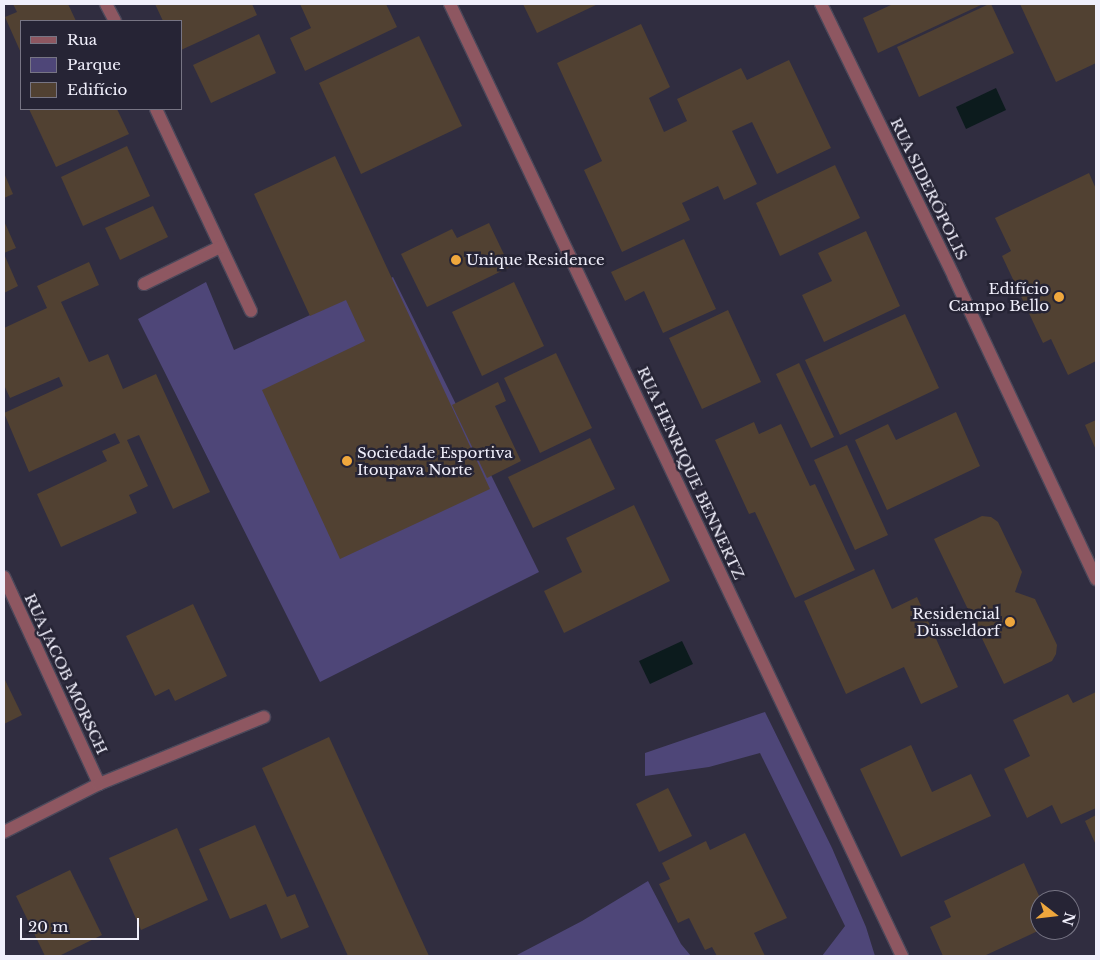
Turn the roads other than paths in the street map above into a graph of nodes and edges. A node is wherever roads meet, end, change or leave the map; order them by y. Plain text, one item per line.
1 (106, 4) edge
2 (450, 4) edge
3 (821, 4) edge
4 (114, 20) edge
5 (156, 110) edge
6 (220, 247) junction
7 (144, 284) dead end
8 (251, 311) dead end
9 (4, 577) edge
10 (1096, 579) edge
11 (264, 717) dead end
12 (99, 784) junction
13 (4, 832) edge
14 (902, 956) edge

1 - 4 street
2 - 14 street, RUA HENRIQUE BENNERTZ
3 - 10 street, RUA SIDERÓPOLIS
5 - 6 street
6 - 7 street
6 - 8 street
9 - 12 street, RUA JACOB MORSCH
11 - 12 street
12 - 13 street

